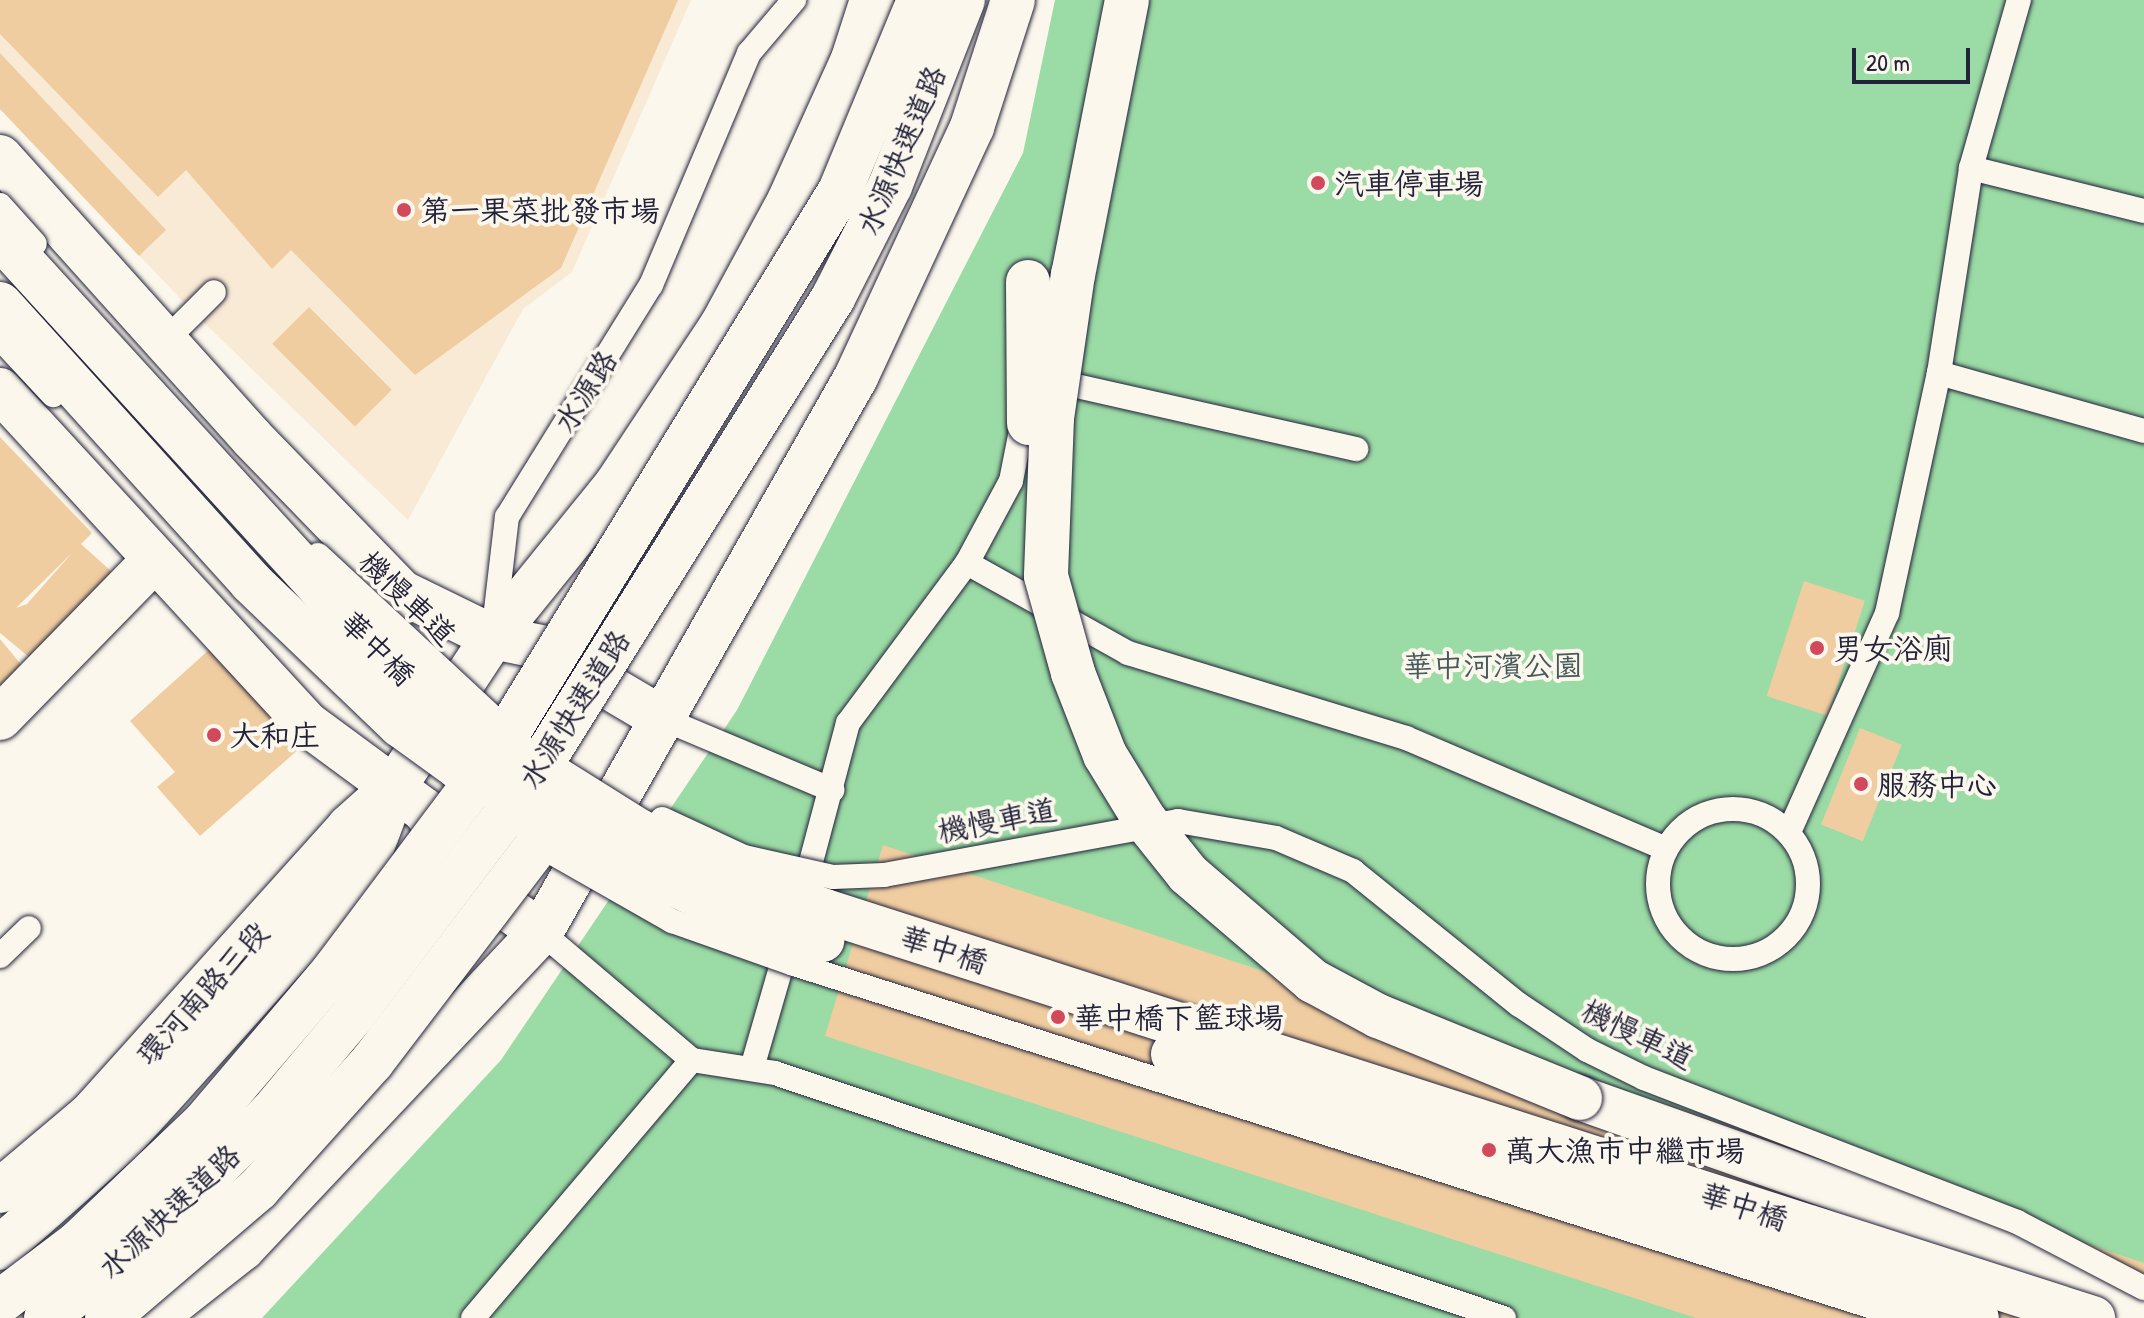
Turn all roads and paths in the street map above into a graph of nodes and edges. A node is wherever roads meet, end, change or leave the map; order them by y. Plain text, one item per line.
1 (794, 0) edge
2 (872, 0) edge
3 (919, 0) edge
4 (963, 0) edge
5 (1013, 0) edge
6 (1106, 0) edge
7 (1127, 0) edge
8 (2019, 0) edge
9 (0, 157) edge
10 (1971, 168) junction
11 (0, 205) edge
12 (2144, 211) edge
13 (0, 237) edge
14 (1028, 282) dead end
15 (214, 292) dead end
16 (0, 304) edge
17 (0, 338) edge
18 (165, 341) junction
19 (1939, 373) junction
20 (1032, 376) junction
21 (0, 390) edge
22 (2144, 431) edge
23 (1356, 449) dead end
24 (154, 560) junction
25 (967, 563) junction
26 (1046, 576) junction
27 (401, 592) junction
28 (493, 637) junction
29 (0, 718) edge
30 (661, 718) junction
31 (306, 723) junction
32 (395, 786) junction
33 (832, 790) junction
34 (1790, 830) junction
35 (547, 836) junction
36 (1666, 849) junction
37 (29, 928) dead end
38 (541, 932) junction
39 (0, 956) edge
40 (692, 1060) junction
41 (752, 1068) junction
42 (0, 1191) edge
43 (0, 1248) edge
44 (2144, 1288) edge
45 (0, 1302) edge
46 (46, 1318) edge
47 (107, 1318) edge
48 (154, 1318) edge
49 (473, 1318) edge
50 (1504, 1318) edge
51 (1907, 1318) edge
52 (1977, 1318) edge
53 (2093, 1318) edge
54 (2136, 1318) edge

1 - 28 lane, 水源路
2 - 28 main road
3 - 45 main road, 水源快速道路, bridge
4 - 46 main road, 水源快速道路, bridge
5 - 30 main road
6 - 20 lane
7 - 26 main road, bridge
8 - 10 lane
9 - 18 main road
10 - 12 lane
10 - 19 lane
11 - 44 lane, 機慢車道, bridge
13 - 53 main road, 華中橋, bridge
14 - 26 main road, bridge
15 - 18 lane
16 - 35 main road, 華中橋, bridge
17 - 35 lane, bridge
18 - 27 main road
19 - 22 lane
19 - 34 lane
20 - 23 lane
20 - 25 lane
21 - 24 main road
24 - 29 main road
24 - 31 main road
25 - 33 lane
25 - 36 lane
26 - 54 main road, bridge
27 - 28 main road
27 - 31 main road
28 - 30 main road
28 - 32 main road, 水源路
30 - 33 lane
30 - 38 main road
31 - 32 main road
32 - 38 main road
32 - 42 main road, 環河南路三段
32 - 43 main road
33 - 41 lane
34 - 36 lane
34 - 36 lane
35 - 47 main road, bridge
35 - 51 lane, bridge
35 - 52 main road, 華中橋, bridge
37 - 39 lane
38 - 40 lane
38 - 48 main road
40 - 41 lane
40 - 49 lane
41 - 50 lane

